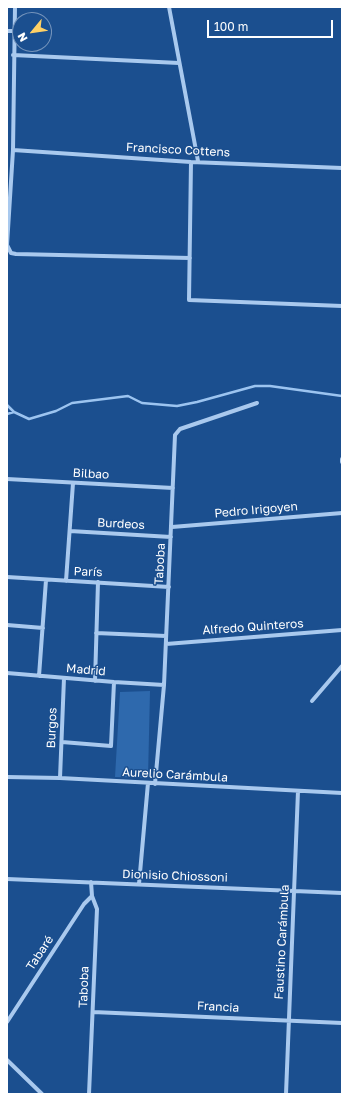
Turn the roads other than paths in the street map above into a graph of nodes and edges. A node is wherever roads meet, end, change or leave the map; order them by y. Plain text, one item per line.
1 (169, 7) edge
2 (13, 52) edge
3 (13, 55) junction
4 (179, 62) junction
5 (13, 150) junction
6 (198, 161) junction
7 (191, 162) junction
8 (342, 168) edge
9 (7, 245) edge
10 (190, 258) junction
11 (342, 306) edge
12 (258, 403) dead end
13 (7, 479) edge
14 (73, 483) junction
15 (173, 488) junction
16 (342, 513) edge
17 (172, 527) junction
18 (70, 531) junction
19 (171, 537) junction
20 (7, 577) edge
21 (46, 580) junction
22 (66, 581) junction
23 (98, 582) junction
24 (169, 587) junction
25 (7, 626) edge
26 (43, 628) junction
27 (342, 630) edge
28 (96, 632) junction
29 (166, 636) junction
30 (166, 644) junction
31 (342, 666) edge
32 (7, 673) edge
33 (40, 676) junction
34 (64, 678) junction
35 (95, 681) junction
36 (114, 682) junction
37 (164, 685) junction
38 (312, 701) dead end
39 (62, 742) junction
40 (7, 777) edge
41 (60, 778) junction
42 (148, 783) junction
43 (155, 784) junction
44 (298, 791) junction
45 (342, 793) edge
46 (7, 879) edge
47 (91, 882) junction
48 (139, 884) junction
49 (294, 890) junction
50 (342, 893) edge
51 (92, 896) junction
52 (93, 1012) junction
53 (288, 1020) junction
54 (7, 1022) edge
55 (342, 1023) edge
56 (7, 1060) edge
57 (42, 1094) edge
58 (89, 1094) edge
59 (286, 1094) edge

1 - 4 street
2 - 3 street
3 - 4 street
3 - 5 street
4 - 6 street
5 - 7 street, Francisco Cottens
5 - 9 street
6 - 7 street, Francisco Cottens
6 - 8 street, Francisco Cottens
7 - 10 street
9 - 10 street
10 - 11 street
12 - 15 street, Taboba
13 - 14 street, Bilbao
14 - 15 street, Bilbao
14 - 18 street
15 - 17 street, Taboba
16 - 17 street, Pedro Irigoyen
17 - 19 street, Taboba
18 - 19 street, Burdeos
18 - 22 street
19 - 24 street, Taboba
20 - 21 street, París
21 - 22 street, París
21 - 26 street
22 - 23 street, París
23 - 24 street, París
23 - 28 street
24 - 29 street, Taboba
25 - 26 street
26 - 33 street
27 - 30 street, Alfredo Quinteros
28 - 29 street
28 - 35 street
29 - 30 street, Taboba
30 - 37 street, Taboba
31 - 38 street
32 - 33 street, Madrid
33 - 34 street, Madrid
34 - 35 street, Madrid
34 - 39 street, Burgos
35 - 36 street, Madrid
36 - 37 street, Madrid
36 - 39 street
37 - 43 street, Taboba
39 - 41 street, Burgos
40 - 41 street, Aurelio Carámbula
41 - 42 street, Aurelio Carámbula
42 - 43 street, Aurelio Carámbula
42 - 48 street
43 - 44 street, Aurelio Carámbula
44 - 45 street, Aurelio Carámbula
44 - 49 street, Faustino Carámbula
46 - 47 street, Dionisio Chiossoni
47 - 48 street, Dionisio Chiossoni
47 - 51 street, Taboba
48 - 49 street, Dionisio Chiossoni
49 - 50 street, Dionisio Chiossoni
49 - 53 street, Faustino Carámbula
51 - 52 street, Taboba
51 - 54 street, Tabaré
52 - 53 street, Francia
52 - 58 street, Taboba
53 - 55 street, Francia
53 - 59 street, Faustino Carámbula
56 - 57 street

